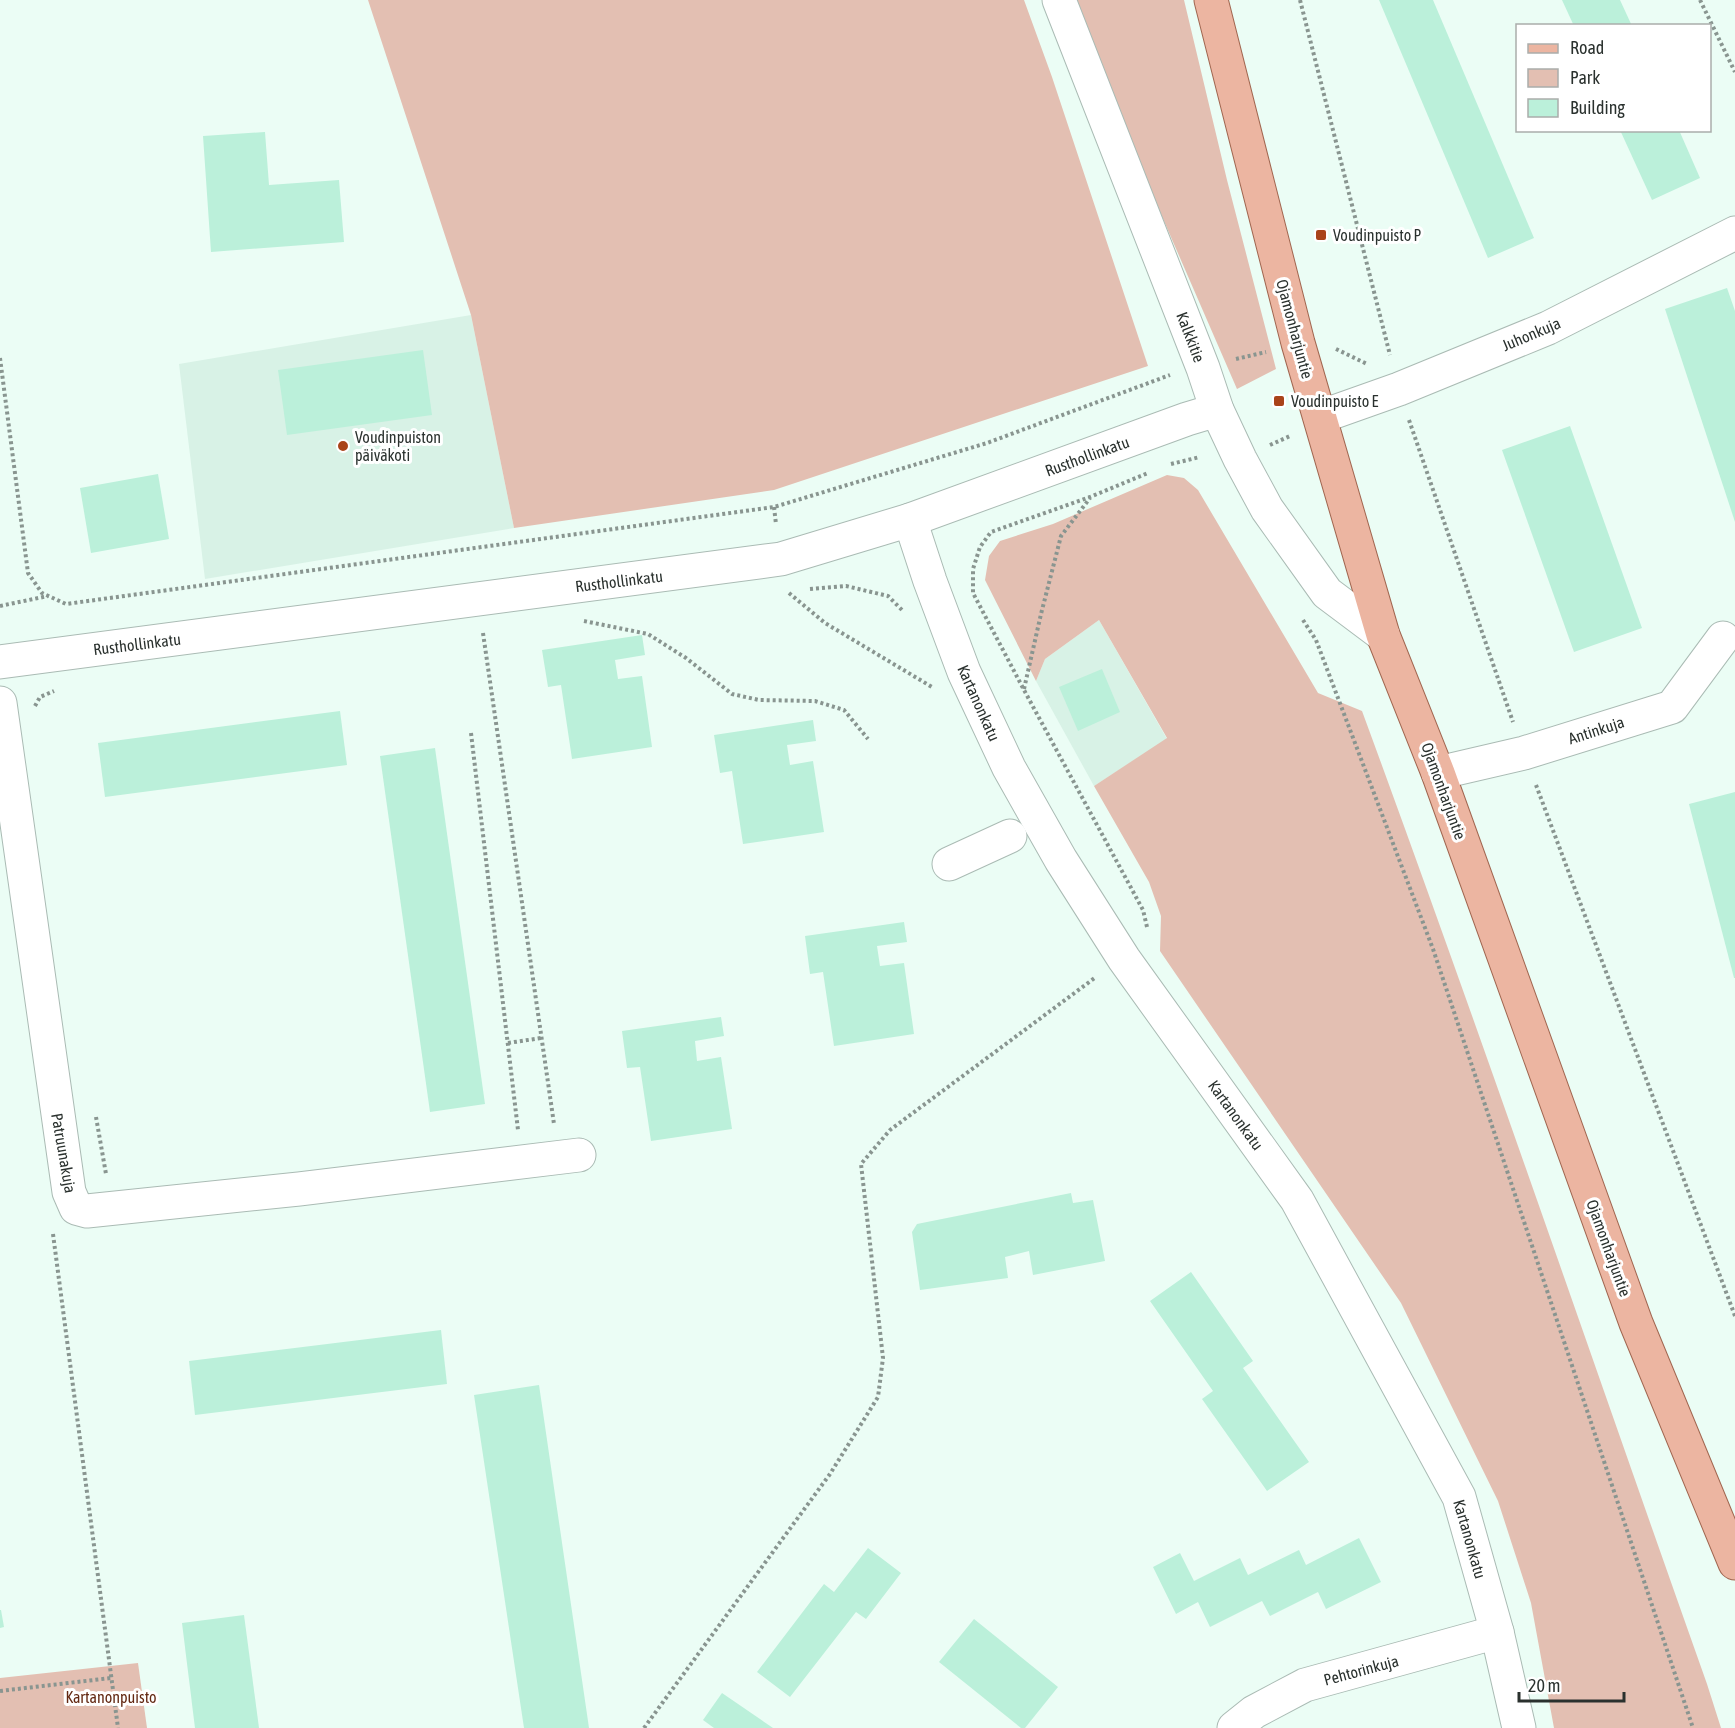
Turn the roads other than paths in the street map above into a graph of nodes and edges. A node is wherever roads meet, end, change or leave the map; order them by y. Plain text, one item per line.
1 (1059, 0) edge
2 (1211, 0) edge
3 (1735, 233) edge
4 (1202, 414) junction
5 (1320, 417) junction
6 (910, 520) junction
7 (1383, 635) junction
8 (1723, 638) dead end
9 (0, 662) edge
10 (0, 703) edge
11 (1438, 773) junction
12 (1010, 836) dead end
13 (949, 864) dead end
14 (579, 1155) dead end
15 (1735, 1563) edge
16 (1497, 1632) junction
17 (1234, 1728) edge
18 (1519, 1728) edge

1 - 4 street, Kalkkitie
2 - 5 main road, Ojamonharjuntie
3 - 5 street, Juhonkuja
4 - 6 street, Rusthollinkatu
4 - 7 street, Kalkkitie
5 - 7 main road, Ojamonharjuntie
6 - 9 street, Rusthollinkatu
6 - 16 street, Kartanonkatu
7 - 11 main road, Ojamonharjuntie
8 - 11 street, Antinkuja
10 - 14 street, Patruunakuja
11 - 15 main road, Ojamonharjuntie
12 - 13 street
16 - 17 street, Pehtorinkuja
16 - 18 street, Kartanonkatu

